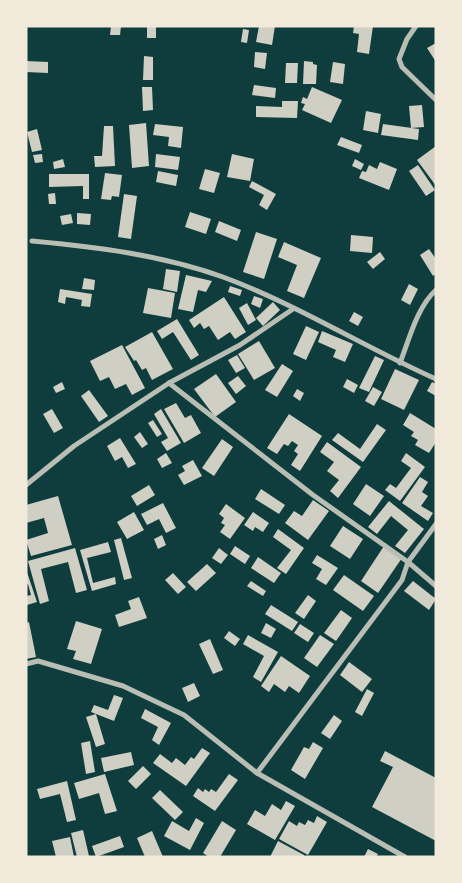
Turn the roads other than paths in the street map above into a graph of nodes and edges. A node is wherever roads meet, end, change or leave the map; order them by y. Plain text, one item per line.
1 (416, 26) edge
2 (436, 100) edge
3 (32, 241) dead end
4 (436, 290) edge
5 (293, 309) junction
6 (400, 363) junction
7 (436, 379) edge
8 (168, 383) junction
9 (26, 485) edge
10 (436, 524) edge
11 (408, 562) junction
12 (436, 586) edge
13 (26, 664) edge
14 (257, 773) junction
15 (405, 857) edge

1 - 2 street
3 - 5 street
4 - 6 street
5 - 6 street
5 - 8 street
6 - 7 street
8 - 9 street
8 - 11 street
10 - 11 street
11 - 12 street
11 - 14 street
13 - 14 street
14 - 15 street

